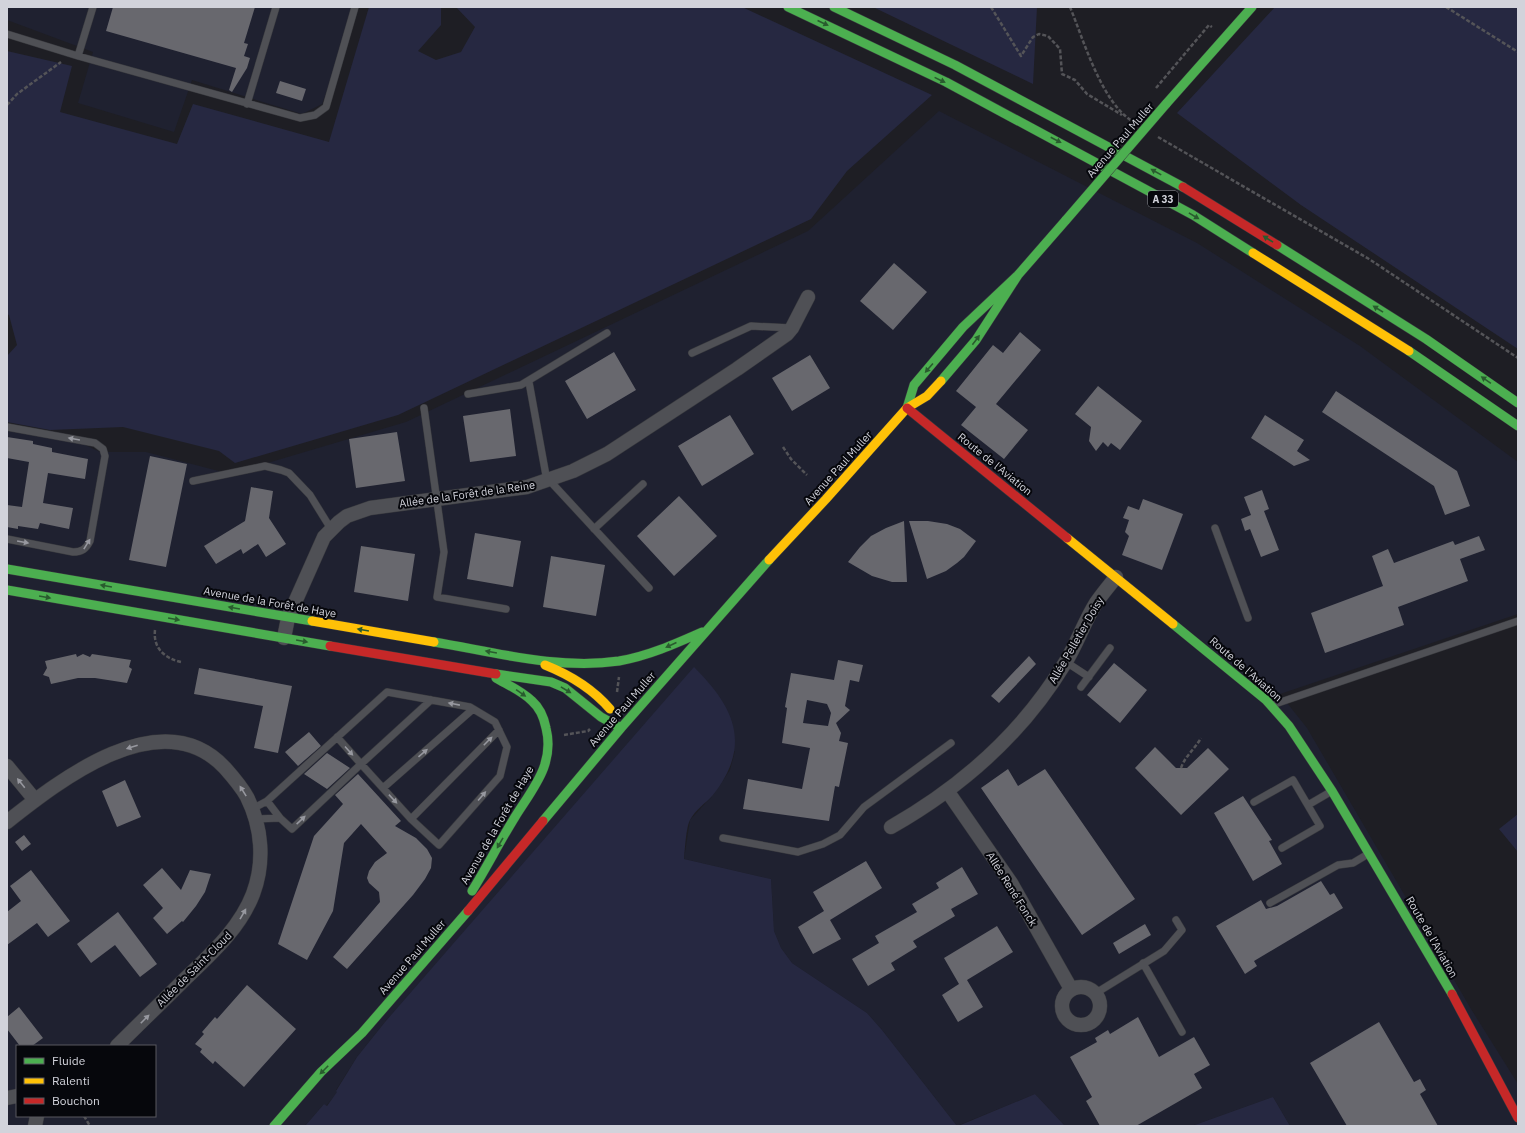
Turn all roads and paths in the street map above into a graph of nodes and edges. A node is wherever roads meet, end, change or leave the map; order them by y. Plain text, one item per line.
1 (93, 7) edge
2 (276, 7) edge
3 (355, 7) edge
4 (788, 7) edge
5 (834, 7) edge
6 (991, 7) edge
7 (1070, 7) edge
8 (1252, 7) edge
9 (1257, 7) edge
10 (1446, 7) edge
11 (1241, 21) junction
12 (7, 34) edge
13 (1518, 52) edge
14 (75, 55) junction
15 (247, 104) junction
16 (7, 105) edge
17 (1126, 117) junction
18 (1136, 124) dead end
19 (1155, 136) dead end
20 (1018, 275) junction
21 (808, 297) dead end
22 (792, 328) junction
23 (607, 333) dead end
24 (692, 353) dead end
25 (1518, 358) edge
26 (529, 382) junction
27 (468, 394) dead end
28 (1518, 402) edge
29 (424, 408) dead end
30 (907, 408) junction
31 (1518, 426) edge
32 (7, 427) edge
33 (783, 447) dead end
34 (807, 475) dead end
35 (193, 481) dead end
36 (549, 481) junction
37 (643, 484) dead end
38 (436, 500) junction
39 (1215, 528) dead end
40 (331, 529) junction
41 (594, 529) junction
42 (7, 539) edge
43 (7, 569) edge
44 (1116, 577) junction
45 (649, 588) dead end
46 (7, 590) edge
47 (506, 609) dead end
48 (159, 616) junction
49 (288, 618) junction
50 (1248, 618) dead end
51 (1518, 621) edge
52 (707, 630) junction
53 (284, 638) junction
54 (1110, 648) dead end
55 (529, 658) junction
56 (181, 662) dead end
57 (1066, 662) junction
58 (488, 673) junction
59 (620, 673) dead end
60 (1089, 677) junction
61 (1081, 687) dead end
62 (616, 699) dead end
63 (431, 700) junction
64 (1270, 705) junction
65 (473, 709) junction
66 (592, 727) dead end
67 (621, 728) junction
68 (499, 730) junction
69 (560, 735) dead end
70 (337, 737) junction
71 (1201, 738) dead end
72 (951, 742) dead end
73 (361, 764) junction
74 (7, 766) edge
75 (1181, 768) dead end
76 (383, 788) junction
77 (1332, 791) junction
78 (948, 792) junction
79 (35, 800) junction
80 (267, 801) junction
81 (1254, 802) dead end
82 (1308, 805) junction
83 (254, 814) junction
84 (280, 818) junction
85 (411, 819) junction
86 (7, 822) edge
87 (891, 827) dead end
88 (724, 838) dead end
89 (1282, 848) dead end
90 (1369, 853) junction
91 (1270, 903) dead end
92 (1176, 920) dead end
93 (445, 938) junction
94 (1143, 964) junction
95 (1071, 989) junction
96 (1096, 993) junction
97 (1182, 1032) dead end
98 (362, 1033) junction
99 (118, 1045) edge
100 (332, 1074) dead end
101 (85, 1117) edge
102 (1518, 1118) edge
103 (90, 1126) edge
104 (274, 1126) edge

1 - 14 lane
2 - 15 lane
3 - 15 lane
4 -> 31 main road, A 33
28 -> 5 main road, A 33
6 - 17 path
7 - 17 path
8 - 11 main road, Avenue Paul Muller
9 - 11 main road, Avenue Paul Muller
10 - 13 path
11 - 20 main road, Avenue Paul Muller, bridge
12 - 14 lane
14 - 15 lane
14 - 16 path
17 - 18 path
19 - 25 path
30 -> 20 main road, Avenue Paul Muller
20 -> 30 main road, Avenue Paul Muller
21 - 22 street, Allée de la Forêt de la Reine
22 - 24 lane
22 - 36 street, Allée de la Forêt de la Reine
23 - 26 lane
26 - 27 lane
26 - 36 lane
29 - 38 lane
30 - 44 main road, Route de l'Aviation
30 - 52 main road, Avenue Paul Muller
42 -> 32 lane
33 - 34 path
35 - 40 lane
36 - 38 street, Allée de la Forêt de la Reine
36 - 41 lane
37 - 41 lane
38 - 40 street, Allée de la Forêt de la Reine
38 - 47 lane
39 - 50 lane
40 - 49 street, Allée de la Forêt de la Reine
41 - 45 lane
49 -> 43 main road, Avenue de la Forêt de Haye
44 - 57 street, Allée Pelletier Doisy
44 - 64 main road, Route de l'Aviation
46 -> 48 main road, Avenue de la Forêt de Haye
48 -> 53 main road, Avenue de la Forêt de Haye
48 - 56 path
49 - 53 street, Allée de la Forêt de la Reine
55 -> 49 main road, Avenue de la Forêt de Haye
51 - 64 lane
52 -> 55 main road, Avenue de la Forêt de Haye
52 - 67 main road, Avenue Paul Muller
53 -> 58 main road, Avenue de la Forêt de Haye
54 - 60 lane
55 - 67 main road, Avenue de la Forêt de Haye
57 - 60 lane
57 - 78 street, Allée Pelletier Doisy
58 -> 67 main road, Avenue de la Forêt de Haye
58 -> 93 main road, Avenue de la Forêt de Haye
59 - 62 path
60 - 61 lane
65 -> 63 lane
63 - 70 lane
63 - 73 lane
64 - 77 main road, Route de l'Aviation
65 - 68 lane
76 -> 65 lane
66 - 69 path
67 - 93 main road, Avenue Paul Muller
85 -> 68 lane
85 -> 68 lane
70 -> 73 lane
70 - 80 lane
71 - 75 path
72 - 88 lane
73 - 76 lane
84 -> 73 lane
79 -> 74 street
76 -> 85 lane
77 - 82 lane
77 - 90 main road, Route de l'Aviation
78 - 87 street, Allée Pelletier Doisy
78 - 95 street, Allée René Fonck
83 -> 79 street, Allée de Saint-Cloud
79 - 86 street, Allée de Saint-Cloud
80 - 83 lane
80 - 84 lane
81 - 82 lane
82 - 89 lane
83 - 84 lane
99 -> 83 street, Allée de Saint-Cloud
90 - 91 lane
90 - 102 main road, Route de l'Aviation
92 - 94 lane
93 - 98 main road, Avenue Paul Muller
94 - 96 lane
94 - 97 lane
95 - 96 street
95 - 96 street
98 - 100 main road, Avenue Paul Muller
98 -> 104 main road, Avenue Paul Muller
101 - 103 path

